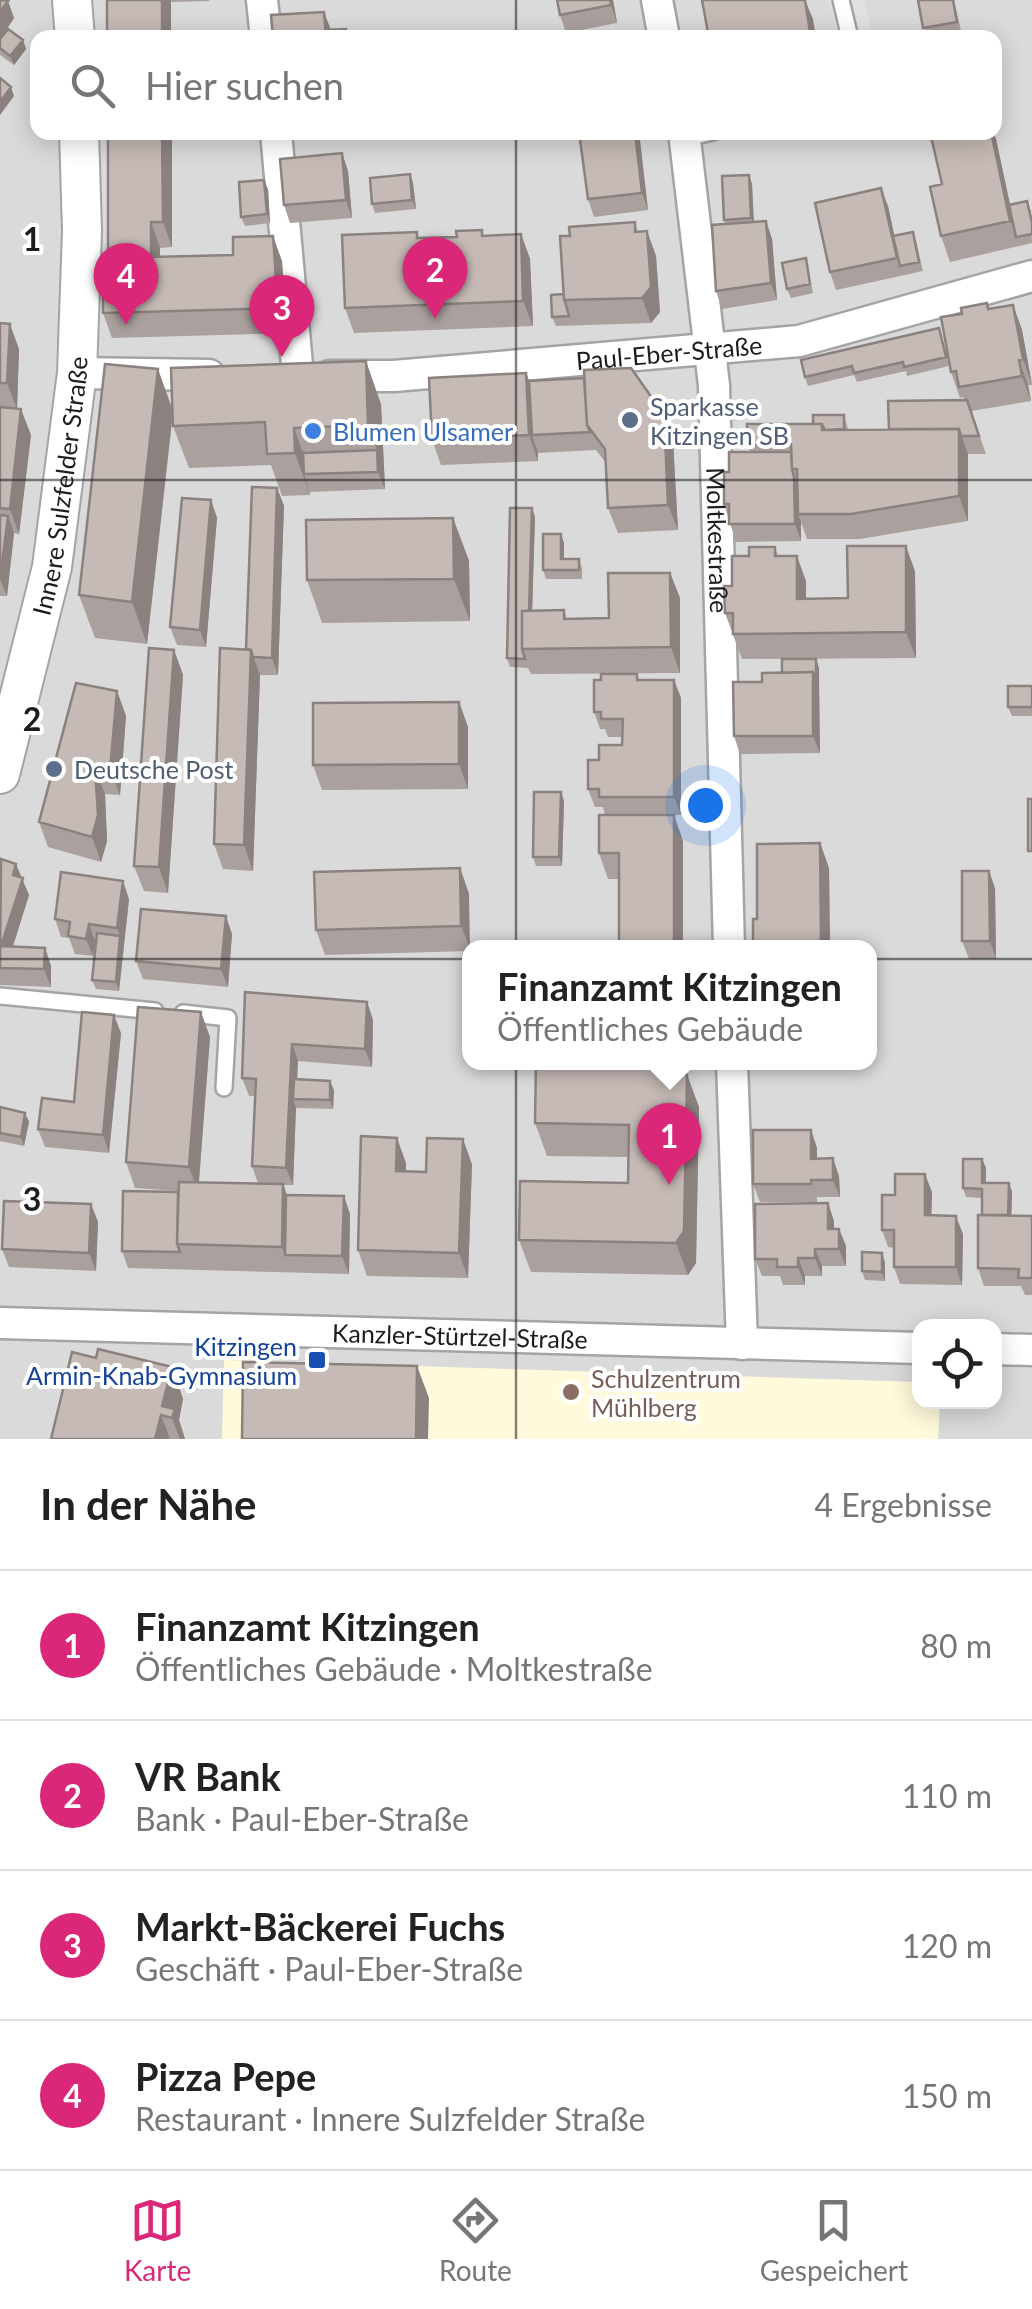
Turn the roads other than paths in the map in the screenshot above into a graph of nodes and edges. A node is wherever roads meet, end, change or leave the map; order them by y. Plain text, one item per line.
1 (72, 0) edge
2 (262, 0) edge
3 (657, 0) edge
4 (842, 0) edge
5 (74, 30) edge
6 (265, 30) edge
7 (663, 30) edge
8 (848, 30) edge
9 (79, 140) edge
10 (277, 140) edge
11 (694, 140) edge
12 (1032, 276) edge
13 (708, 350) junction
14 (77, 373) junction
15 (298, 376) junction
16 (0, 774) edge
17 (729, 940) edge
18 (0, 996) edge
19 (732, 1070) edge
20 (224, 1088) dead end
21 (0, 1323) edge
22 (742, 1344) junction
23 (912, 1348) edge
24 (1002, 1350) edge
25 (1032, 1350) edge

1 - 5 street
2 - 6 street
3 - 7 street
4 - 8 lane
9 - 14 street, Innere Sulzfelder Straße
10 - 15 street
11 - 13 street, Moltkestraße
12 - 13 street, Paul-Eber-Straße
13 - 15 street, Paul-Eber-Straße
13 - 17 street, Moltkestraße
14 - 15 street, Paul-Eber-Straße
14 - 16 street, Innere Sulzfelder Straße
18 - 20 lane
19 - 22 street
21 - 22 street, Kanzler-Stürtzel-Straße
22 - 23 street, Kanzler-Stürtzel-Straße
24 - 25 street

